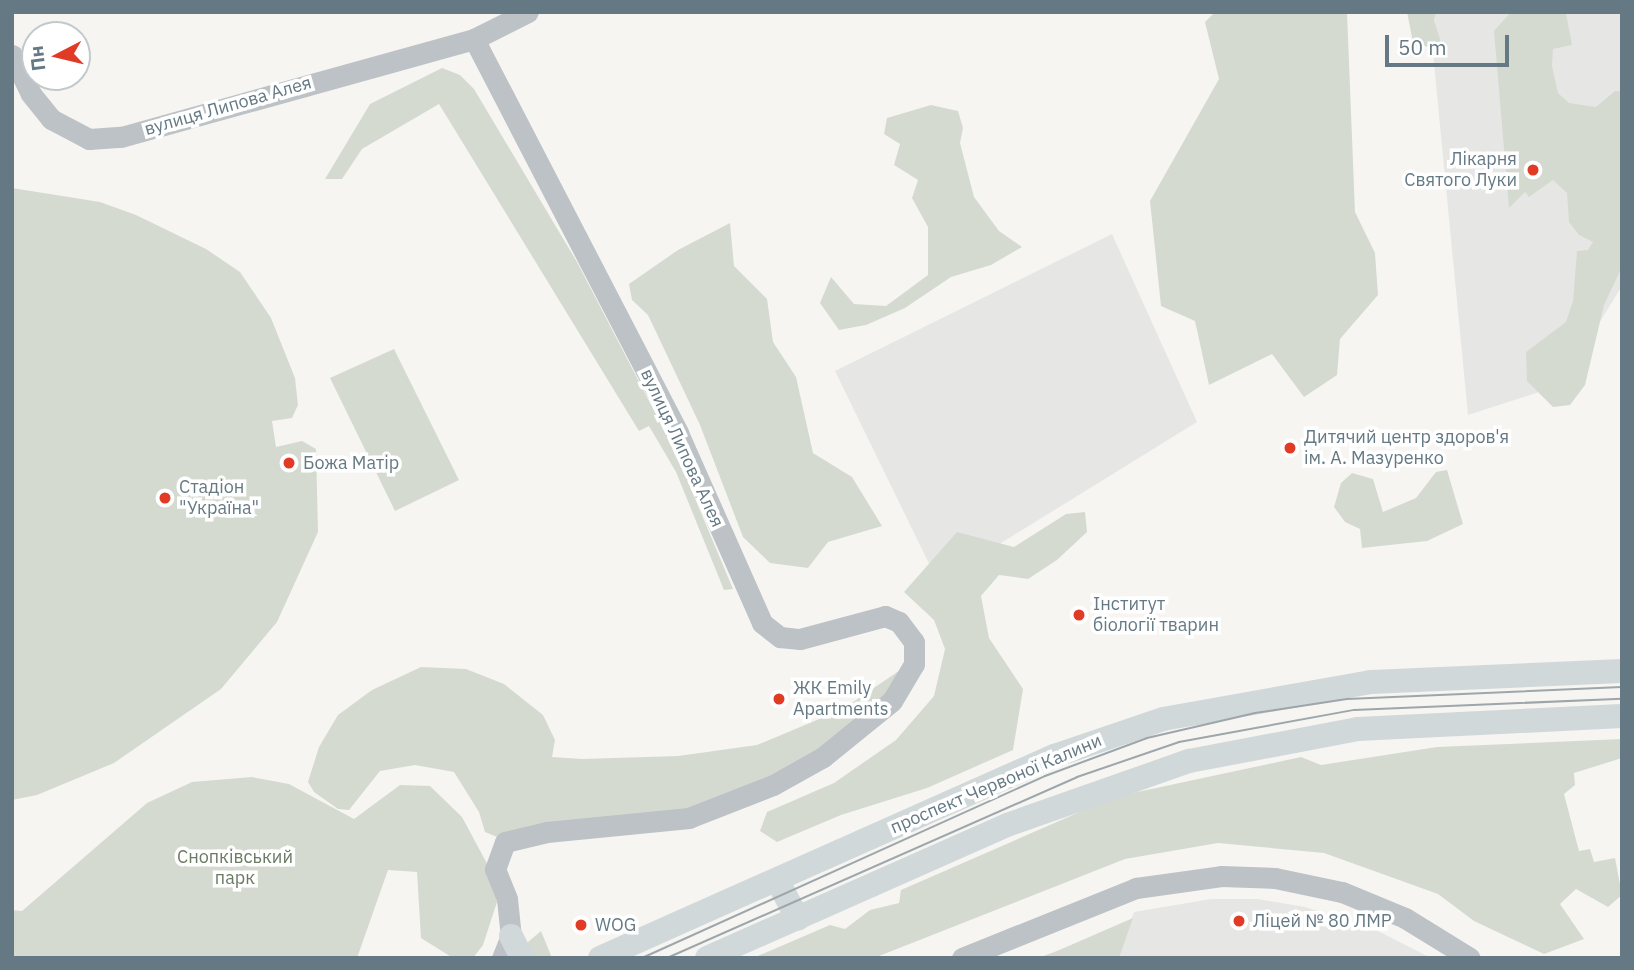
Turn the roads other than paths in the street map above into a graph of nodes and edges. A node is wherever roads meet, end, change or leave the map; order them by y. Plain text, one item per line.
1 (528, 12) edge
2 (474, 39) junction
3 (12, 55) edge
4 (1622, 671) edge
5 (1622, 716) edge
6 (777, 880) junction
7 (798, 919) junction
8 (511, 951) edge
9 (600, 958) edge
10 (707, 958) edge
11 (962, 958) edge
12 (1470, 958) edge

1 - 2 street
2 - 3 street, вулиця Липова Алея
2 - 8 street, вулиця Липова Алея
4 - 6 main road, проспект Червоної Калини
5 - 7 main road
6 - 7 main road
6 - 9 main road, проспект Червоної Калини
7 - 10 main road
11 - 12 street

